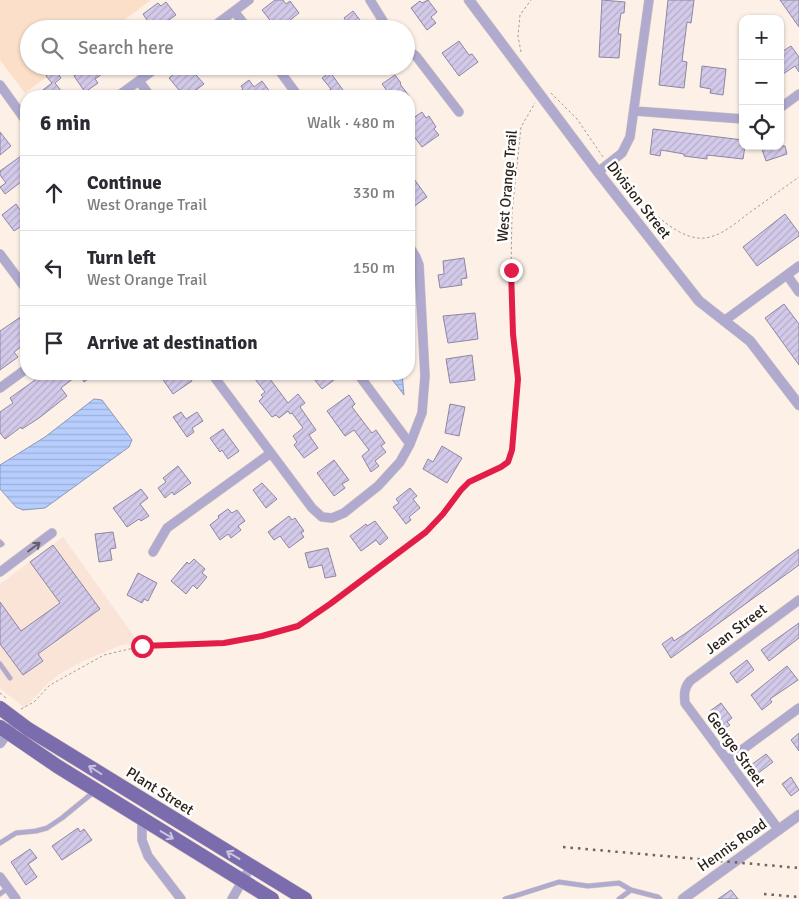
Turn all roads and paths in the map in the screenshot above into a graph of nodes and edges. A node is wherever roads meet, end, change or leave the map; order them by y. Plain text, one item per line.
1 (249, 0) edge
2 (370, 0) edge
3 (469, 0) edge
4 (531, 0) edge
5 (649, 0) edge
6 (234, 11) junction
7 (222, 20) edge
8 (241, 20) edge
9 (382, 20) edge
10 (521, 52) dead end
11 (415, 55) edge
12 (147, 75) edge
13 (283, 75) edge
14 (139, 81) junction
15 (0, 85) edge
16 (126, 90) edge
17 (146, 90) edge
18 (294, 90) edge
19 (548, 93) dead end
20 (799, 94) edge
21 (538, 101) dead end
22 (784, 105) edge
23 (634, 111) junction
24 (459, 112) dead end
25 (20, 113) edge
26 (739, 119) edge
27 (603, 158) dead end
28 (613, 169) dead end
29 (598, 172) junction
30 (799, 177) edge
31 (0, 254) edge
32 (415, 255) edge
33 (799, 266) edge
34 (786, 275) junction
35 (20, 281) edge
36 (799, 292) edge
37 (724, 321) junction
38 (20, 373) edge
39 (216, 380) edge
40 (362, 380) edge
41 (0, 388) edge
42 (799, 405) edge
43 (410, 444) junction
44 (271, 453) junction
45 (52, 533) dead end
46 (153, 552) dead end
47 (0, 572) edge
48 (799, 600) edge
49 (0, 664) edge
50 (10, 678) dead end
51 (690, 681) joint
52 (0, 693) edge
53 (5, 706) edge
54 (799, 708) edge
55 (16, 714) junction
56 (3, 735) edge
57 (728, 760) junction
58 (95, 790) junction
59 (799, 816) edge
60 (142, 820) junction
61 (779, 830) junction
62 (0, 843) edge
63 (251, 866) junction
64 (0, 877) edge
65 (243, 881) junction
66 (8, 888) junction
67 (631, 890) junction
68 (0, 894) edge
69 (16, 899) edge
70 (181, 899) edge
71 (232, 899) edge
72 (272, 899) edge
73 (304, 899) edge
74 (505, 899) edge
75 (619, 899) edge
76 (660, 899) edge
77 (683, 899) edge

1 - 6 street
2 - 9 street
3 - 29 street, Division Street
4 - 10 path
5 - 23 street
6 - 7 street
6 - 8 street
11 - 24 street
12 - 14 street
13 - 18 street
14 - 16 street
14 - 17 street
15 - 25 street
19 - 27 path
20 - 22 street
21 - 55 path, West Orange Trail
23 - 26 street
23 - 29 street
28 - 30 path
29 - 37 street, Division Street
31 - 35 street
32 - 43 street
33 - 34 street
34 - 36 street
34 - 37 street
37 - 42 street, Division Street
38 - 41 street
39 - 44 street
40 - 43 street
43 - 44 street
44 - 46 street
47 -> 45 street
48 - 51 street, Jean Street
49 - 50 lane
51 - 57 street, George Street
52 - 53 path
53 - 55 main road, Plant Street
54 - 57 street
55 - 56 street
63 -> 55 main road, Plant Street
56 - 58 main road
57 - 61 street, George Street
58 - 60 main road
58 - 62 lane
59 - 61 street, Hennis Road
60 -> 65 main road
60 - 70 street
61 - 77 street, Hennis Road
63 - 65 street
63 - 73 main road, Plant Street
64 - 66 street
65 - 71 street
65 - 72 main road
66 - 68 lane
66 - 69 street
67 - 74 lane
67 - 75 lane
67 - 76 lane

